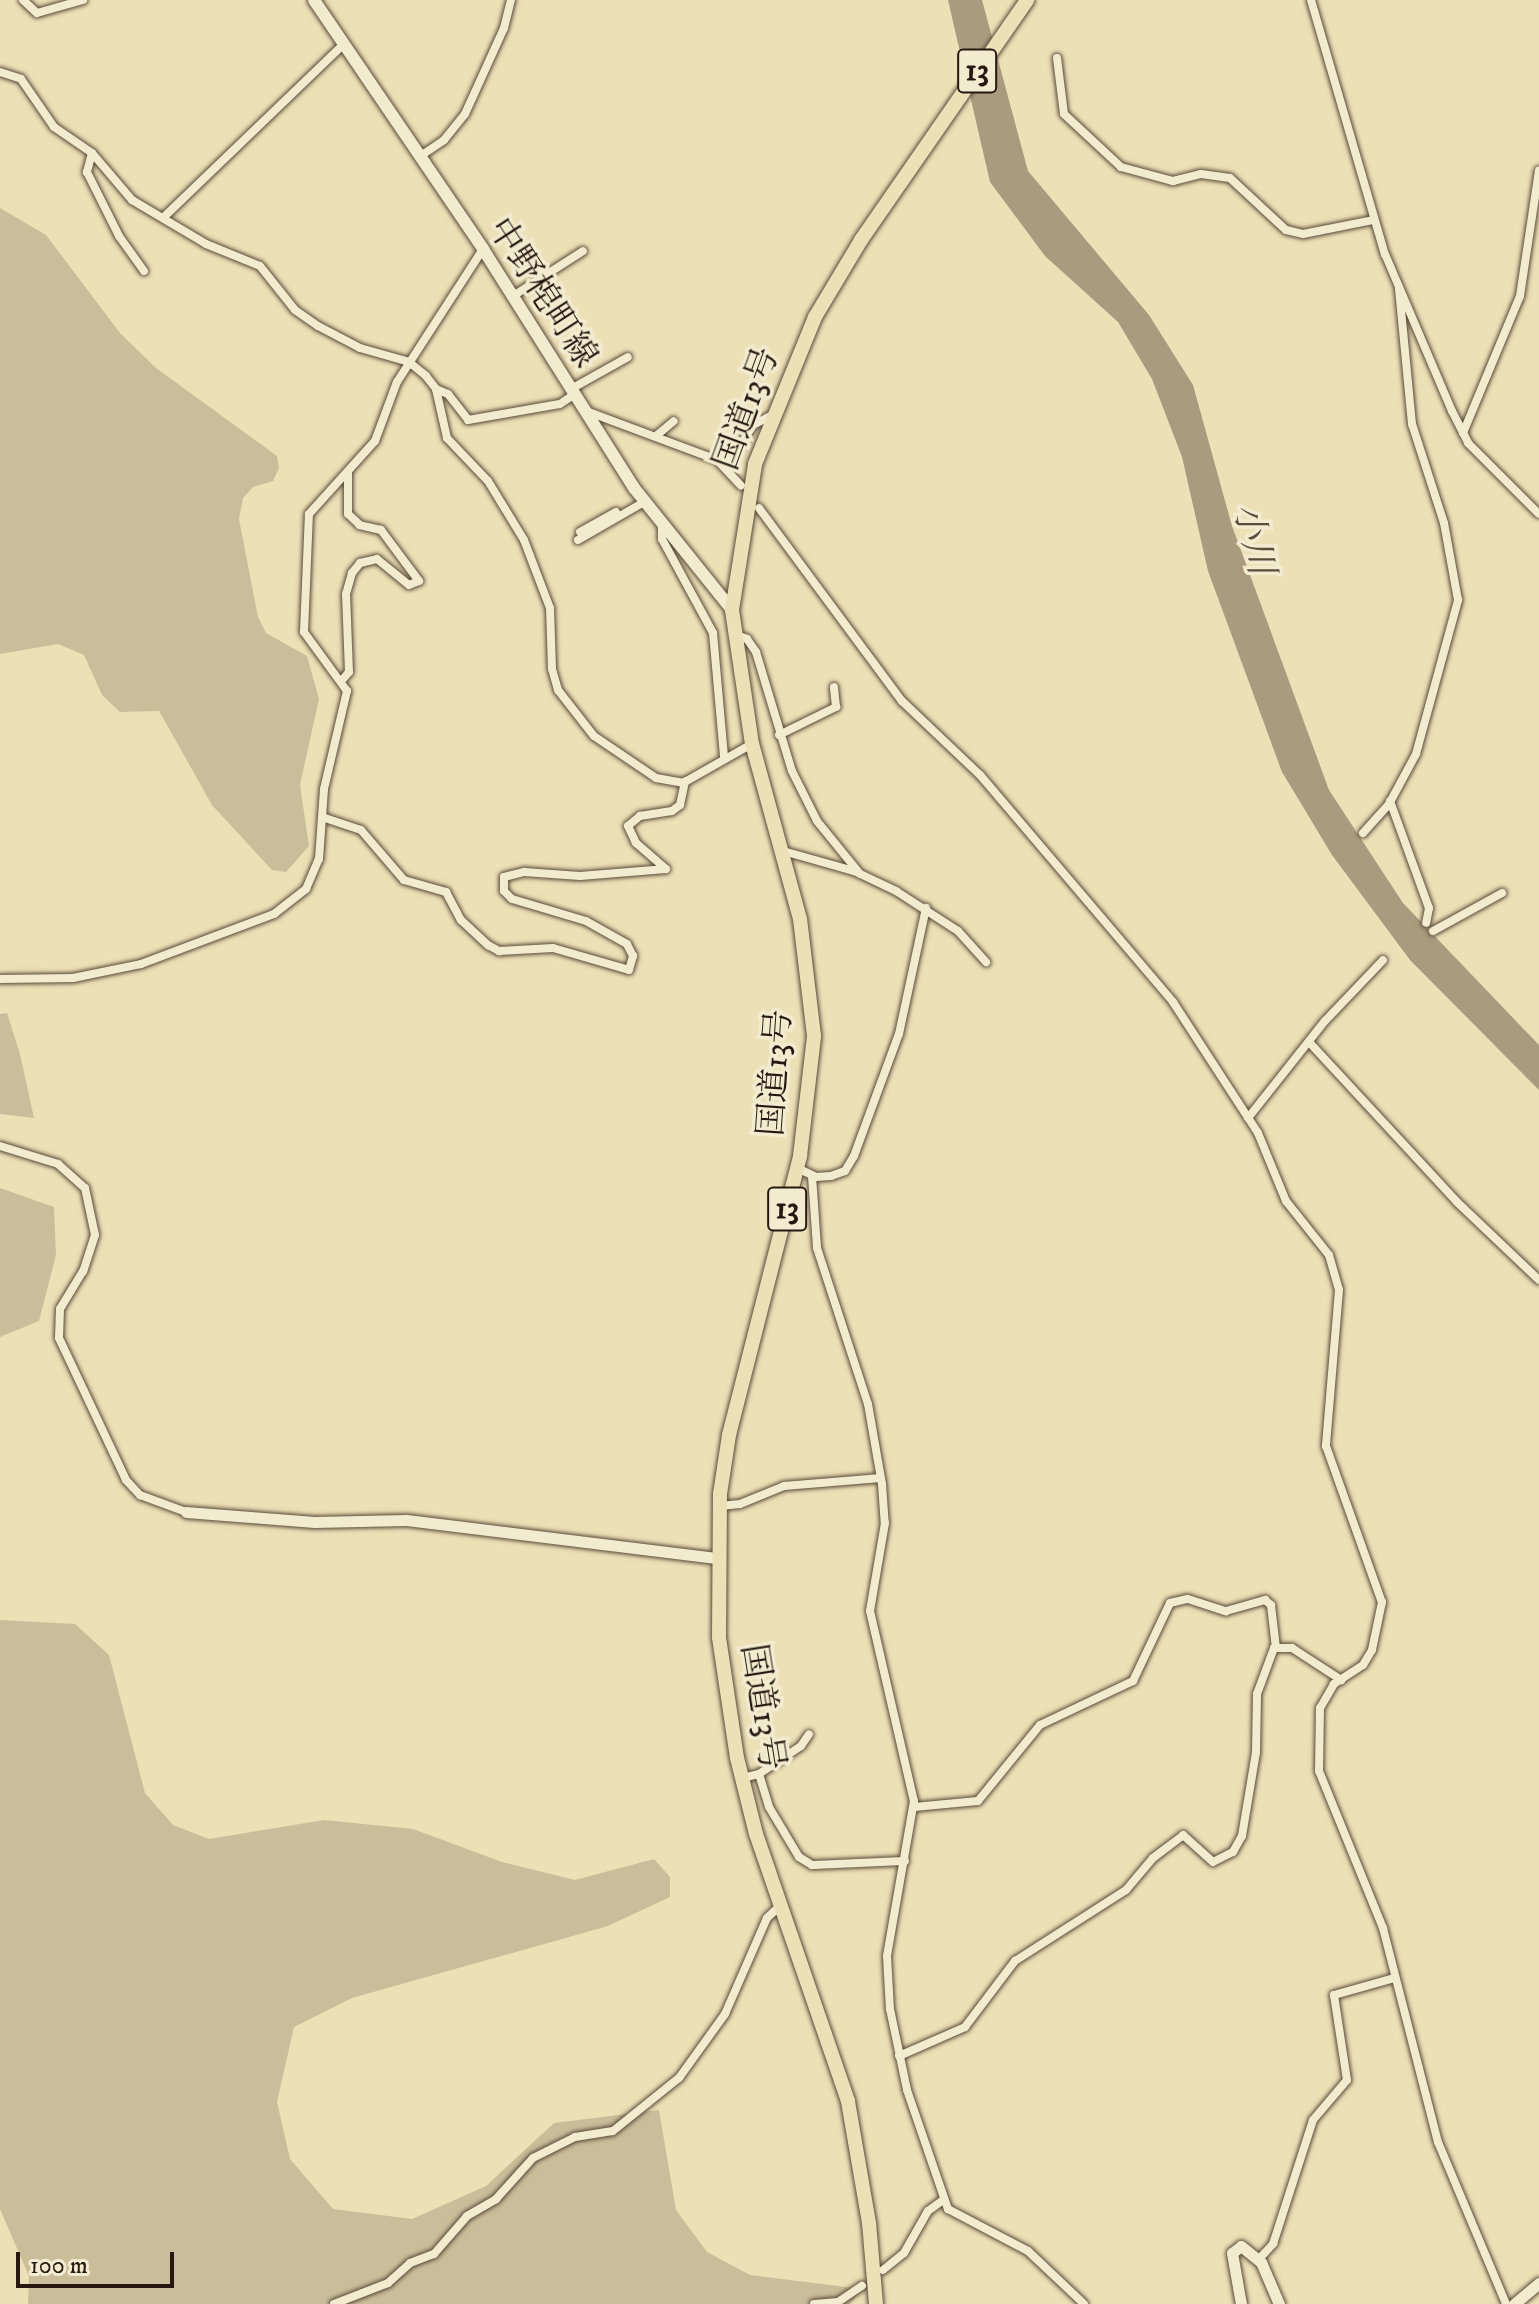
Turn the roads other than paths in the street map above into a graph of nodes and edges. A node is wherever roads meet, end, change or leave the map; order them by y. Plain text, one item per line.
1 (23, 0) edge
2 (83, 0) edge
3 (314, 0) edge
4 (511, 0) edge
5 (1027, 0) edge
6 (1311, 0) edge
7 (344, 44) junction
8 (1057, 58) dead end
9 (0, 72) edge
10 (92, 153) junction
11 (419, 157) junction
12 (1539, 170) edge
13 (165, 216) junction
14 (1373, 220) junction
15 (483, 249) junction
16 (583, 251) dead end
17 (144, 271) dead end
18 (1399, 288) junction
19 (513, 296) junction
20 (628, 357) dead end
21 (409, 362) junction
22 (436, 389) junction
23 (573, 391) junction
24 (585, 411) junction
25 (771, 416) junction
26 (674, 421) dead end
27 (1463, 433) junction
28 (656, 436) junction
29 (726, 468) junction
30 (348, 474) junction
31 (741, 486) dead end
32 (643, 500) junction
33 (759, 508) dead end
34 (1539, 514) edge
35 (662, 525) junction
36 (579, 536) dead end
37 (732, 610) junction
38 (734, 634) junction
39 (343, 679) junction
40 (834, 687) dead end
41 (779, 735) junction
42 (752, 744) junction
43 (724, 757) junction
44 (685, 782) junction
45 (1390, 801) junction
46 (322, 817) junction
47 (1363, 833) dead end
48 (783, 851) junction
49 (860, 874) junction
50 (1502, 893) dead end
51 (926, 908) junction
52 (1426, 923) dead end
53 (1433, 931) dead end
54 (1383, 960) dead end
55 (986, 962) dead end
56 (0, 979) edge
57 (1309, 1042) junction
58 (1248, 1118) junction
59 (0, 1146) edge
60 (797, 1168) junction
61 (812, 1176) junction
62 (1539, 1280) edge
63 (881, 1478) junction
64 (720, 1506) junction
65 (186, 1512) joint
66 (717, 1558) junction
67 (1276, 1648) junction
68 (1341, 1680) junction
69 (809, 1734) dead end
70 (759, 1774) junction
71 (742, 1778) junction
72 (914, 1807) junction
73 (905, 1861) junction
74 (781, 1905) junction
75 (1394, 1978) junction
76 (899, 2056) junction
77 (942, 2201) junction
78 (1259, 2259) junction
79 (883, 2270) dead end
80 (1539, 2283) edge
81 (862, 2286) dead end
82 (838, 2303) edge
83 (334, 2304) edge
84 (814, 2304) edge
85 (876, 2304) edge
86 (1084, 2304) edge
87 (1241, 2304) edge
88 (1279, 2304) edge
89 (1506, 2304) edge
90 (1514, 2304) edge

1 - 2 street
3 - 7 main road, 中野梍町線
4 - 11 street
5 - 25 highway, 国道13号 / 13
6 - 14 street
7 - 11 main road, 中野梍町線
7 - 13 street
8 - 14 street
9 - 10 street
10 - 13 street
10 - 17 street
11 - 15 main road, 中野梍町線
12 - 27 street
13 - 21 street
14 - 18 street
15 - 19 main road, 中野梍町線
15 - 21 street
16 - 19 street
18 - 27 street
18 - 45 street
19 - 23 main road, 中野梍町線
20 - 23 street
21 - 22 street
21 - 30 street
22 - 23 street
22 - 44 street
23 - 24 main road, 中野梍町線
24 - 28 street
24 - 32 main road, 中野梍町線
25 - 29 street
25 - 37 highway, 国道13号 / 13
26 - 28 street
27 - 34 street
28 - 29 street
29 - 31 street
30 - 39 street
30 - 39 street
32 - 35 main road, 中野梍町線
32 - 36 street
33 - 58 street
35 - 37 main road, 中野梍町線
35 - 43 street
37 - 38 highway, 国道13号 / 13
38 - 41 street
38 - 42 highway, 国道13号 / 13
39 - 46 street
40 - 41 street
41 - 49 street
42 - 43 street
42 - 48 highway, 国道13号 / 13
43 - 44 street
44 - 46 street
45 - 47 street
45 - 52 street
46 - 56 street
48 - 49 street
48 - 60 highway, 国道13号 / 13
49 - 51 street
50 - 53 street
51 - 55 street
51 - 61 street
54 - 57 street
57 - 58 street
57 - 62 street
58 - 68 street
59 - 65 street
60 - 61 street
60 - 64 highway, 国道13号 / 13
61 - 63 street
63 - 64 street
63 - 72 street
64 - 66 highway, 国道13号 / 13
65 - 66 street
66 - 71 highway, 国道13号 / 13
67 - 68 street
67 - 72 street
67 - 76 street
68 - 75 street
69 - 70 street
70 - 71 street
70 - 73 street
71 - 74 highway, 国道13号 / 13
72 - 73 street
73 - 76 street
74 - 83 street
74 - 85 highway, 国道13号 / 13
75 - 78 street
75 - 89 street
76 - 77 street
77 - 79 street
77 - 86 street
78 - 87 street
78 - 88 street
80 - 90 street
81 - 82 street
82 - 84 street

